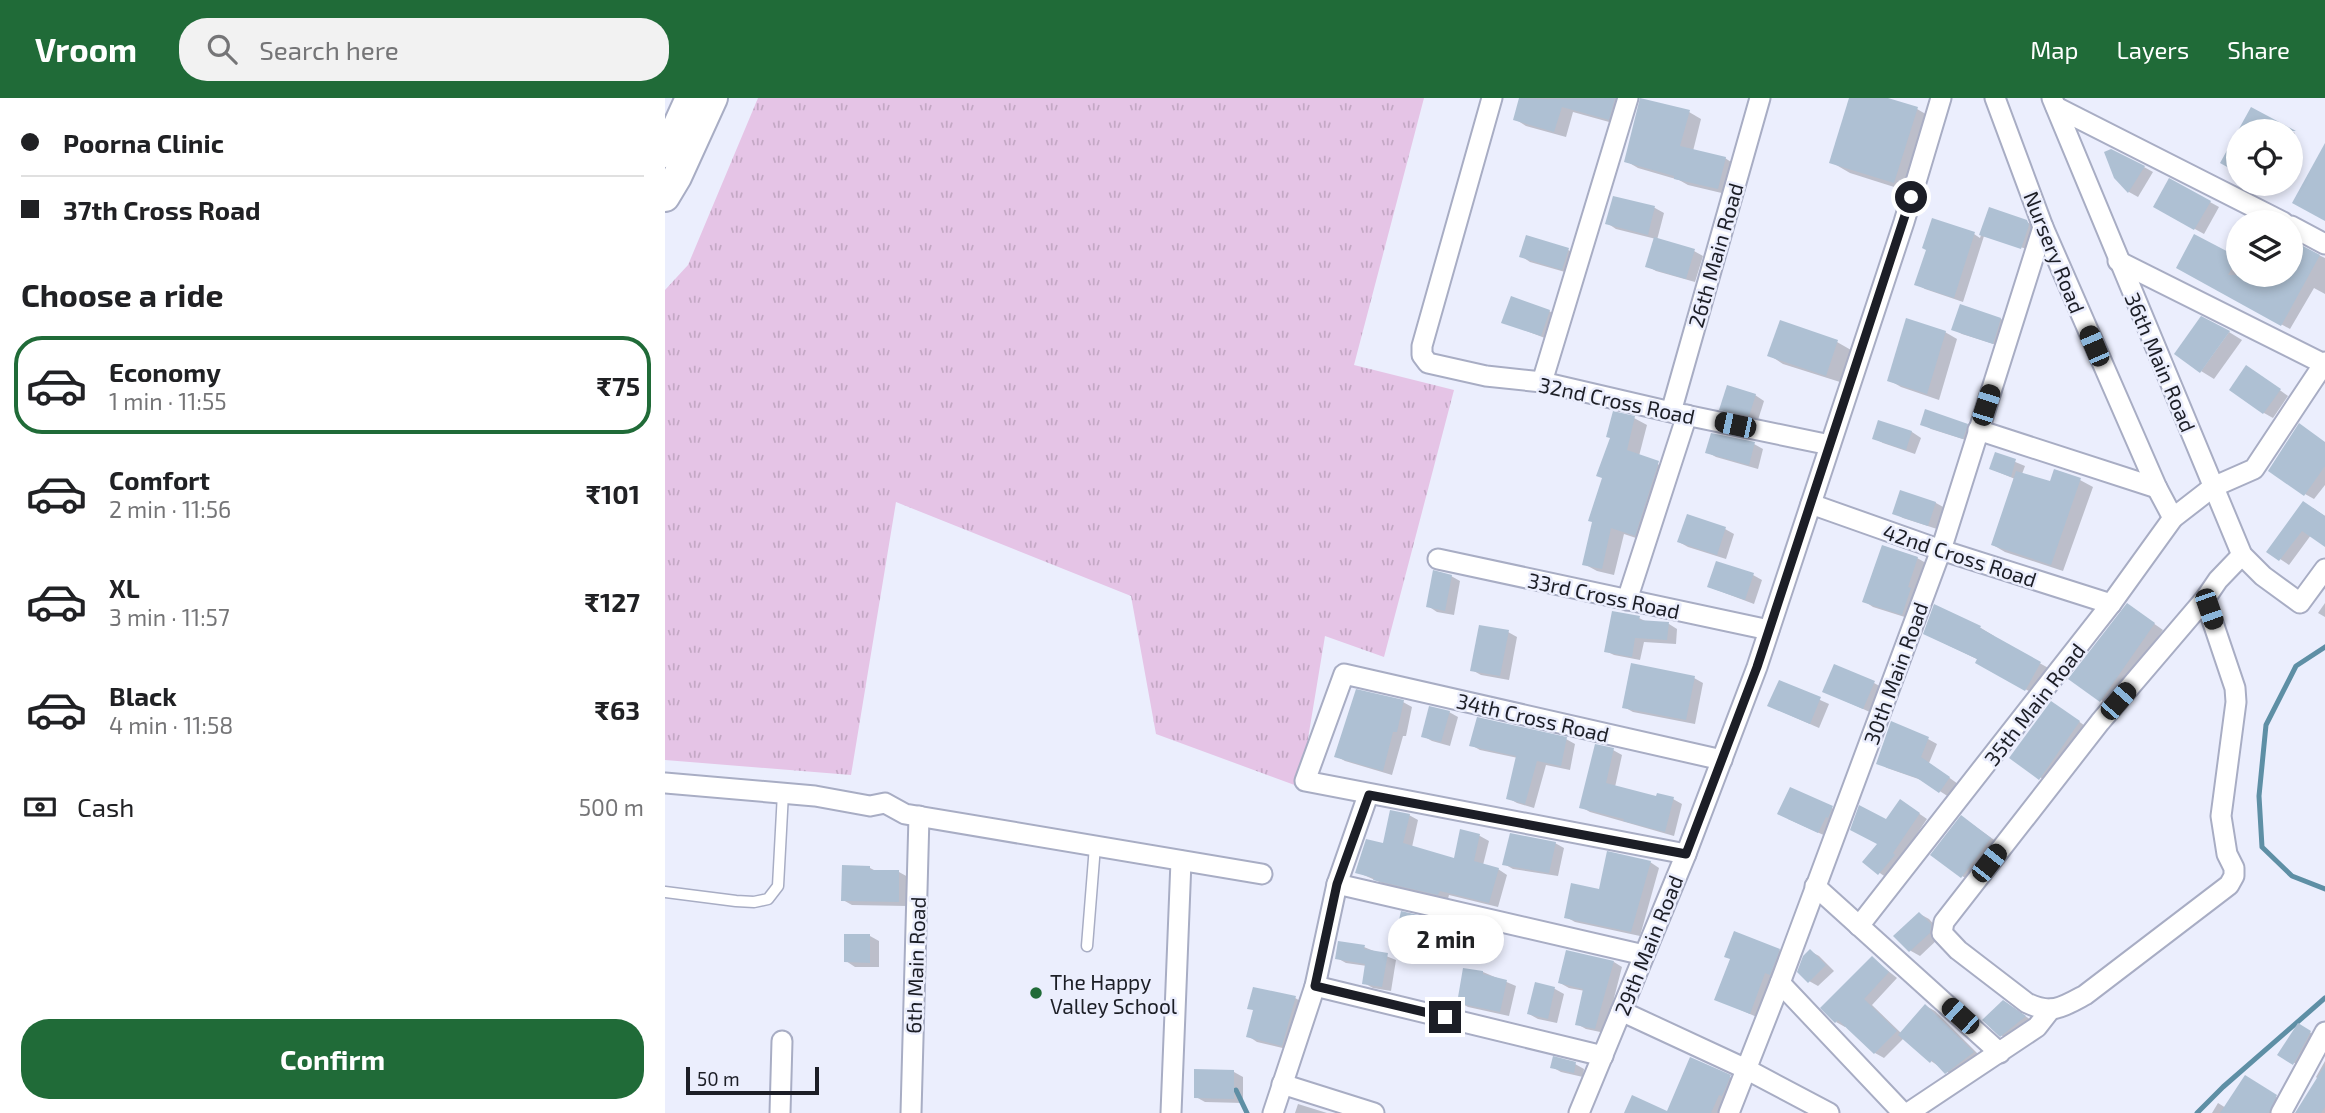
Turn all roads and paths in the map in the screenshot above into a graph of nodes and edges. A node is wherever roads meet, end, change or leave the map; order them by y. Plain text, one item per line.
1 (690, 98) edge
2 (713, 98) edge
3 (1492, 98) edge
4 (1628, 98) edge
5 (1941, 98) edge
6 (1995, 98) edge
7 (1756, 99) edge
8 (2054, 102) edge
9 (665, 153) edge
10 (665, 197) edge
11 (2260, 210) edge
12 (2042, 228) junction
13 (2303, 232) edge
14 (2325, 244) edge
15 (2118, 261) junction
16 (2325, 363) edge
17 (1542, 382) junction
18 (1679, 413) junction
19 (1978, 430) junction
20 (1830, 445) junction
21 (2213, 487) junction
22 (2157, 488) junction
23 (1811, 504) junction
24 (2173, 518) junction
25 (1941, 550) junction
26 (2242, 555) junction
27 (1438, 559) dead end
28 (2325, 569) edge
29 (2205, 599) junction
30 (1627, 600) junction
31 (2111, 604) junction
32 (1769, 630) junction
33 (1723, 760) junction
34 (665, 783) edge
35 (783, 793) junction
36 (1369, 795) junction
37 (912, 815) junction
38 (1095, 846) junction
39 (1686, 854) junction
40 (1181, 861) junction
41 (1262, 874) dead end
42 (1337, 884) junction
43 (1815, 886) junction
44 (665, 892) edge
45 (1859, 926) junction
46 (1087, 946) dead end
47 (1644, 955) junction
48 (1780, 982) junction
49 (1315, 986) junction
50 (2051, 1009) junction
51 (1621, 1011) junction
52 (2325, 1032) edge
53 (782, 1041) dead end
54 (2000, 1053) junction
55 (1603, 1055) junction
56 (1746, 1069) junction
57 (1282, 1084) junction
58 (780, 1113) edge
59 (911, 1113) edge
60 (1171, 1113) edge
61 (1273, 1113) edge
62 (1374, 1113) edge
63 (1579, 1113) edge
64 (1729, 1113) edge
65 (1829, 1113) edge
66 (1903, 1113) edge
67 (1908, 1113) edge
68 (2281, 1113) edge

1 - 9 main road
2 - 10 main road
3 - 17 street, 32nd Cross Road
4 - 17 street
5 - 20 street, 29th Main Road
6 - 12 street, Nursery Road
7 - 18 street, 26th Main Road
8 - 11 street
8 - 15 street, 36th Main Road
12 - 19 street, 30th Main Road
12 - 22 street, Nursery Road
13 - 14 street
15 - 16 street
15 - 21 street, 36th Main Road
16 - 21 street, 35th Main Road
17 - 18 street, 32nd Cross Road
18 - 20 street, 32nd Cross Road
18 - 30 street, 26th Main Road
19 - 22 street
19 - 25 street, 30th Main Road
20 - 23 street, 29th Main Road
21 - 24 street, 35th Main Road
21 - 26 street, 36th Main Road
22 - 24 street, Nursery Road
23 - 25 street, 42nd Cross Road
23 - 32 street, 29th Main Road
24 - 31 street, 35th Main Road
25 - 31 street, 42nd Cross Road
25 - 43 street, 30th Main Road
26 - 28 street, 36th Main Road
26 - 29 street
27 - 30 street, 33rd Cross Road
29 - 50 street
29 - 50 street
30 - 32 street, 33rd Cross Road
31 - 45 street, 35th Main Road
32 - 33 street, 29th Main Road
33 - 36 street, 34th Cross Road
33 - 39 street, 29th Main Road
34 - 35 street
35 - 37 street
35 - 44 lane
36 - 39 street
36 - 42 street
37 - 38 street
37 - 59 street, 6th Main Road
38 - 40 street
38 - 46 lane
39 - 47 street, 29th Main Road
40 - 41 street
40 - 60 street
42 - 47 street
42 - 49 street
43 - 45 street
43 - 48 street, 30th Main Road
45 - 54 street
47 - 51 street, 29th Main Road
48 - 56 street, 30th Main Road
48 - 66 street
49 - 55 street
49 - 57 street
50 - 54 street
51 - 55 street, 29th Main Road
51 - 56 street
52 - 68 street
53 - 58 street
54 - 67 street
55 - 63 street, 29th Main Road
56 - 64 street, 30th Main Road
56 - 65 street
57 - 61 street
57 - 62 street

